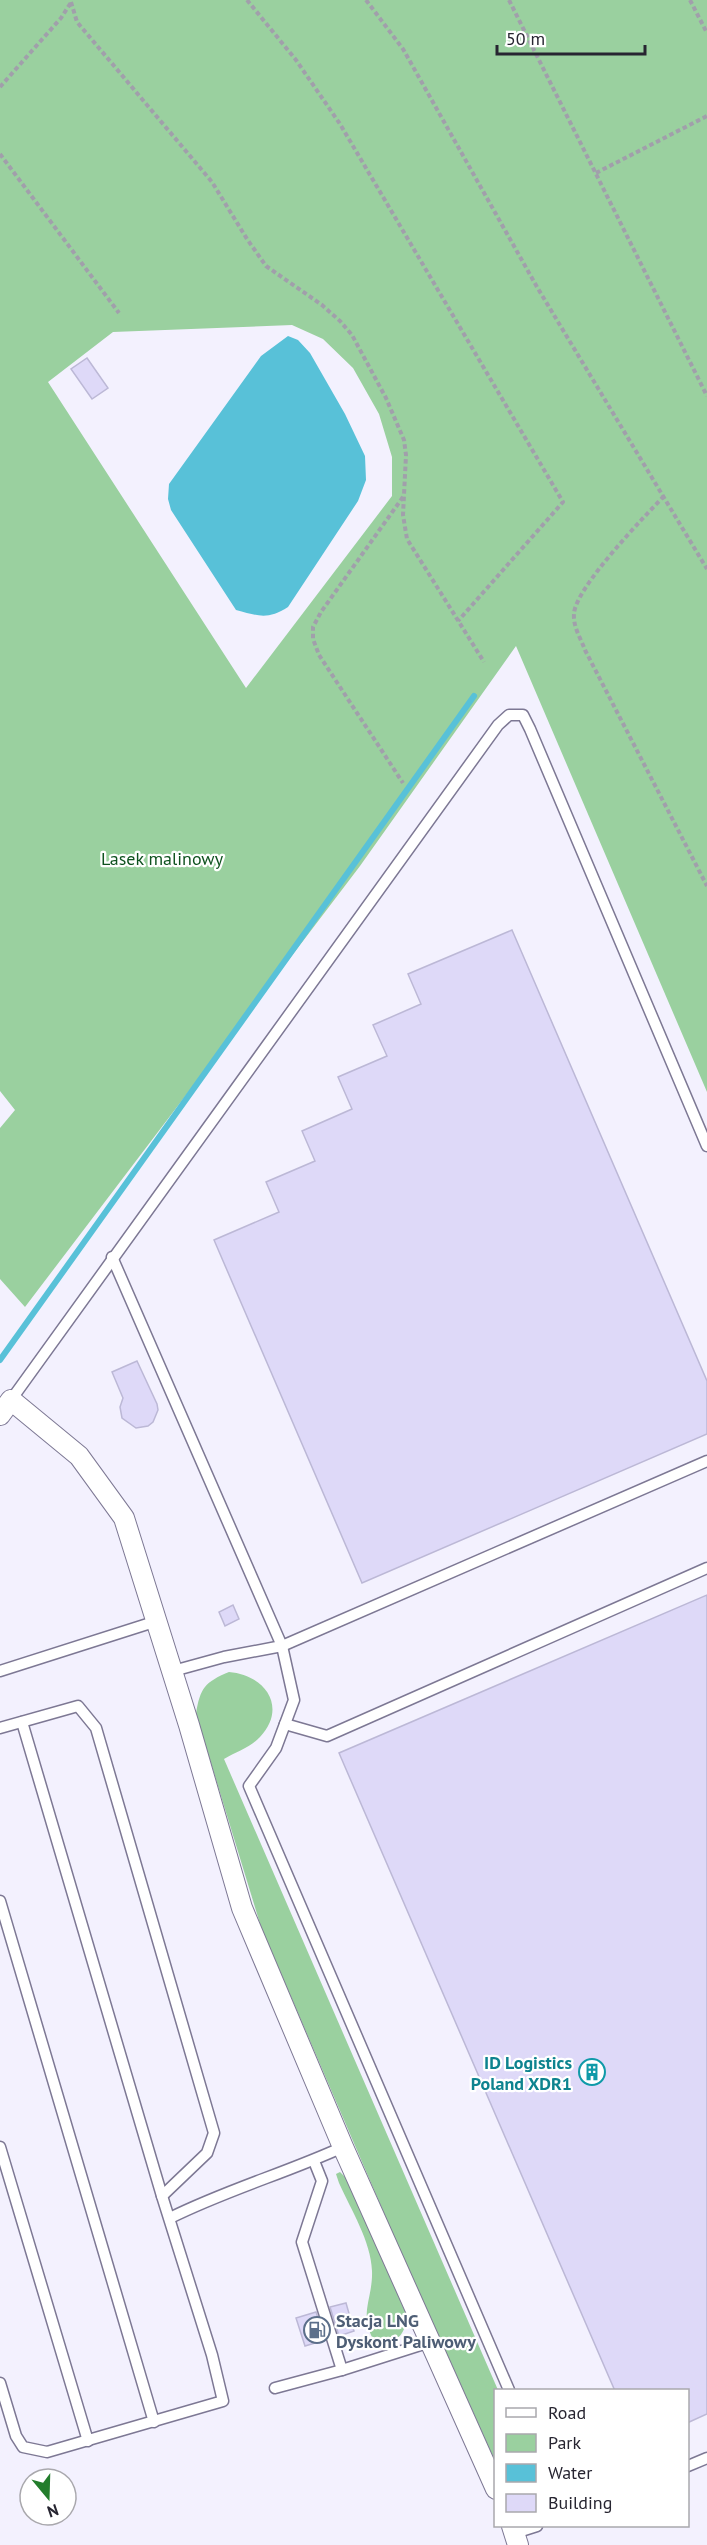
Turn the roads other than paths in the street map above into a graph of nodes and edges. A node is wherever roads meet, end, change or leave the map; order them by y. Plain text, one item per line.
1 (707, 1146) edge
2 (112, 1257) junction
3 (5, 1407) edge
4 (707, 1461) edge
5 (707, 1568) edge
6 (157, 1621) junction
7 (282, 1646) junction
8 (0, 1671) edge
9 (173, 1671) junction
10 (21, 1722) junction
11 (285, 1724) junction
12 (0, 1728) edge
13 (0, 1900) edge
14 (0, 2147) edge
15 (343, 2147) junction
16 (314, 2161) junction
17 (162, 2196) junction
18 (170, 2218) junction
19 (430, 2342) junction
20 (342, 2370) junction
21 (0, 2383) edge
22 (275, 2388) dead end
23 (508, 2389) edge
24 (154, 2422) junction
25 (88, 2441) junction
26 (707, 2458) edge
27 (689, 2465) edge
28 (494, 2486) edge
29 (534, 2527) edge
30 (515, 2534) edge

1 - 2 lane
2 - 3 lane
2 - 7 lane
3 - 6 street
4 - 7 lane
5 - 11 lane
6 - 8 lane
6 - 9 street
7 - 9 lane
7 - 11 lane
9 - 15 street
10 - 12 lane
10 - 17 lane
10 - 17 lane
11 - 23 lane
13 - 24 lane
14 - 25 lane
15 - 16 lane
15 - 19 street
16 - 18 lane
16 - 20 lane
17 - 18 lane
18 - 24 lane
19 - 20 lane
19 - 28 street
20 - 22 lane
21 - 25 lane
24 - 25 lane
26 - 27 lane
29 - 30 lane

